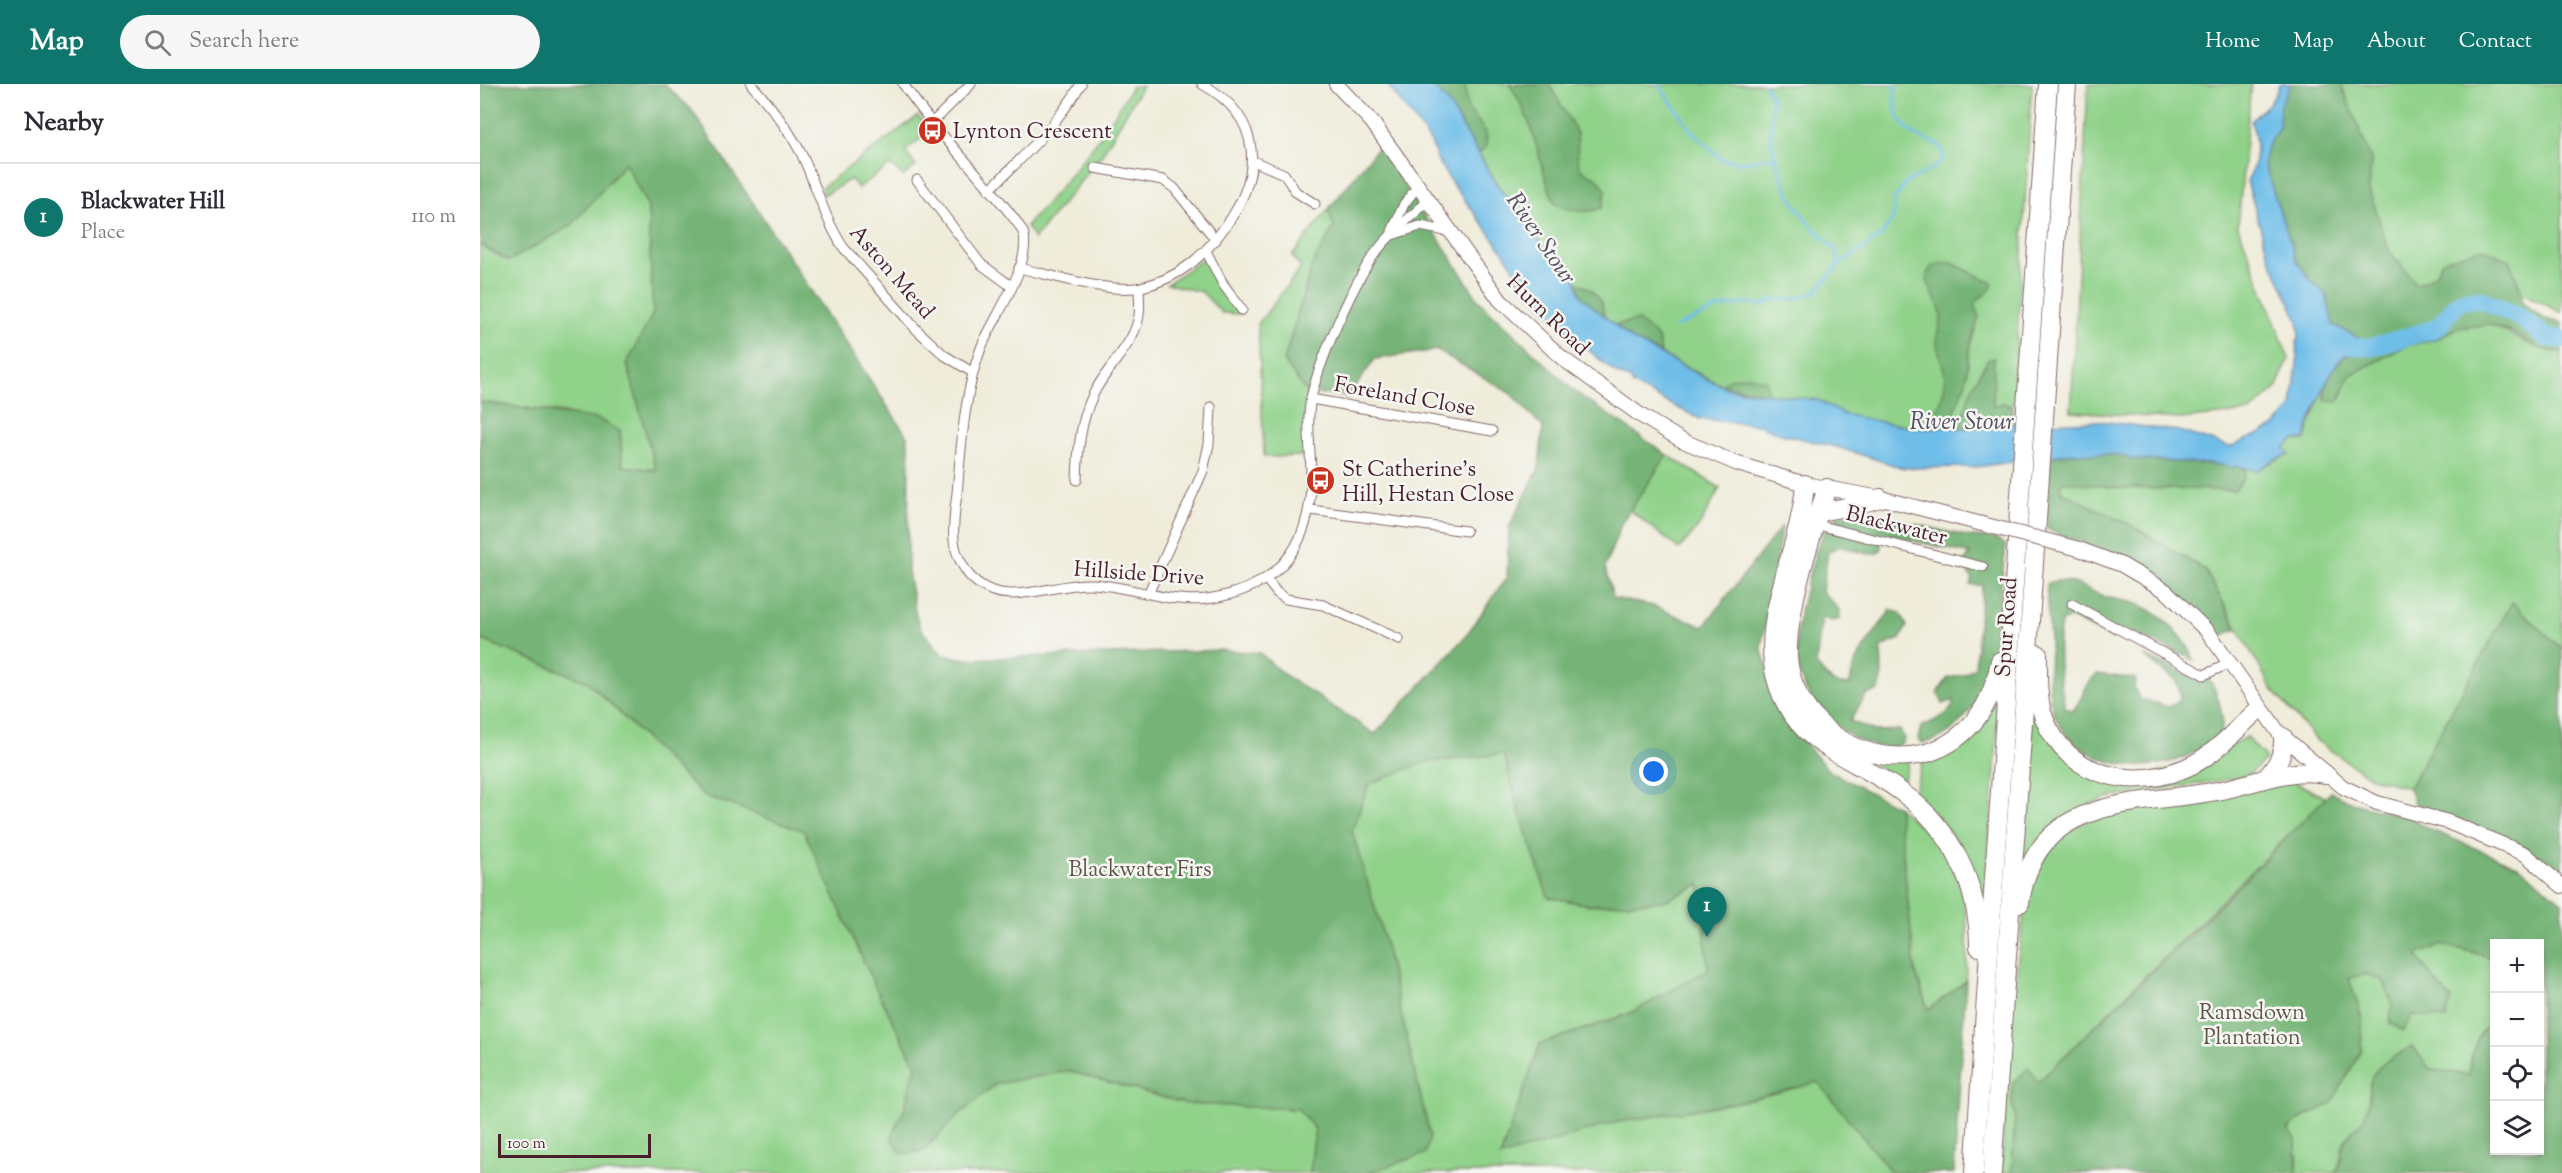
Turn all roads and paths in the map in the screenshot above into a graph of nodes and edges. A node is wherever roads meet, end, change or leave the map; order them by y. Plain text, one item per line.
1 (751, 84) edge
2 (903, 84) edge
3 (971, 84) edge
4 (1081, 84) edge
5 (1202, 84) edge
6 (1336, 84) edge
7 (2048, 84) edge
8 (2067, 84) edge
9 (932, 123) junction
10 (1253, 161) junction
11 (1095, 168) dead end
12 (917, 180) dead end
13 (1418, 186) junction
14 (989, 190) junction
15 (1428, 201) junction
16 (1315, 204) dead end
17 (1451, 232) junction
18 (1390, 236) junction
19 (1216, 240) junction
20 (1206, 251) junction
21 (1019, 268) junction
22 (1011, 286) junction
23 (1139, 288) junction
24 (1242, 310) dead end
25 (972, 372) junction
26 (1311, 399) junction
27 (1211, 407) dead end
28 (1492, 431) dead end
29 (1077, 480) dead end
30 (1805, 484) junction
31 (1827, 488) junction
32 (2029, 495) junction
33 (1880, 498) junction
34 (1311, 510) junction
35 (1812, 519) junction
36 (1466, 531) dead end
37 (1983, 567) dead end
38 (1266, 579) junction
39 (2031, 587) junction
40 (1149, 592) junction
41 (2014, 598) junction
42 (2072, 604) dead end
43 (1399, 639) dead end
44 (2228, 664) junction
45 (2259, 709) junction
46 (2283, 737) junction
47 (2325, 774) junction
48 (2264, 778) junction
49 (2562, 886) edge
50 (2005, 993) junction
51 (1985, 1006) junction
52 (1974, 1173) edge
53 (1992, 1173) edge

1 - 25 street, Aston Mead
2 - 9 street, Hillside Drive
3 - 9 street
4 - 14 street
5 - 10 street
6 - 13 main road, Hurn Road
7 - 32 highway, Spur Road
8 - 32 highway, Spur Road
9 - 14 street, Hillside Drive
10 - 16 street
10 - 19 street
11 - 19 street
12 - 22 street
13 - 15 main road, Hurn Road
13 - 18 street, Hillside Drive
14 - 21 street, Hillside Drive
15 - 17 main road, Hurn Road
15 - 18 street, Hillside Drive
17 - 18 street
17 - 30 main road, Hurn Road
18 - 26 street, Hillside Drive
19 - 20 street
20 - 23 street
20 - 24 street
21 - 22 street, Hillside Drive
21 - 23 street
22 - 25 street, Hillside Drive
23 - 29 street
25 - 40 street, Hillside Drive
26 - 28 street, Foreland Close
26 - 34 street, Hillside Drive
27 - 40 street
30 - 31 main road, Hurn Road
30 - 35 highway
31 - 33 main road, Hurn Road
31 - 35 highway
32 - 39 highway, Spur Road
32 - 41 highway, Spur Road
33 - 35 highway
33 - 44 main road, Hurn Road, bridge
34 - 36 street
34 - 38 street, Hillside Drive
35 - 37 street, Blackwater
35 - 41 highway
35 - 51 highway
38 - 40 street, Hillside Drive
38 - 43 street
39 - 45 highway
39 - 50 highway, Spur Road
41 - 51 highway, Spur Road
42 - 44 street
44 - 45 main road, Hurn Road
45 - 46 main road, Hurn Road
46 - 47 main road, Hurn Road
46 - 48 highway
47 - 48 highway
47 - 49 main road, Hurn Road
48 - 50 highway
50 - 53 highway, Spur Road
51 - 52 highway, Spur Road

